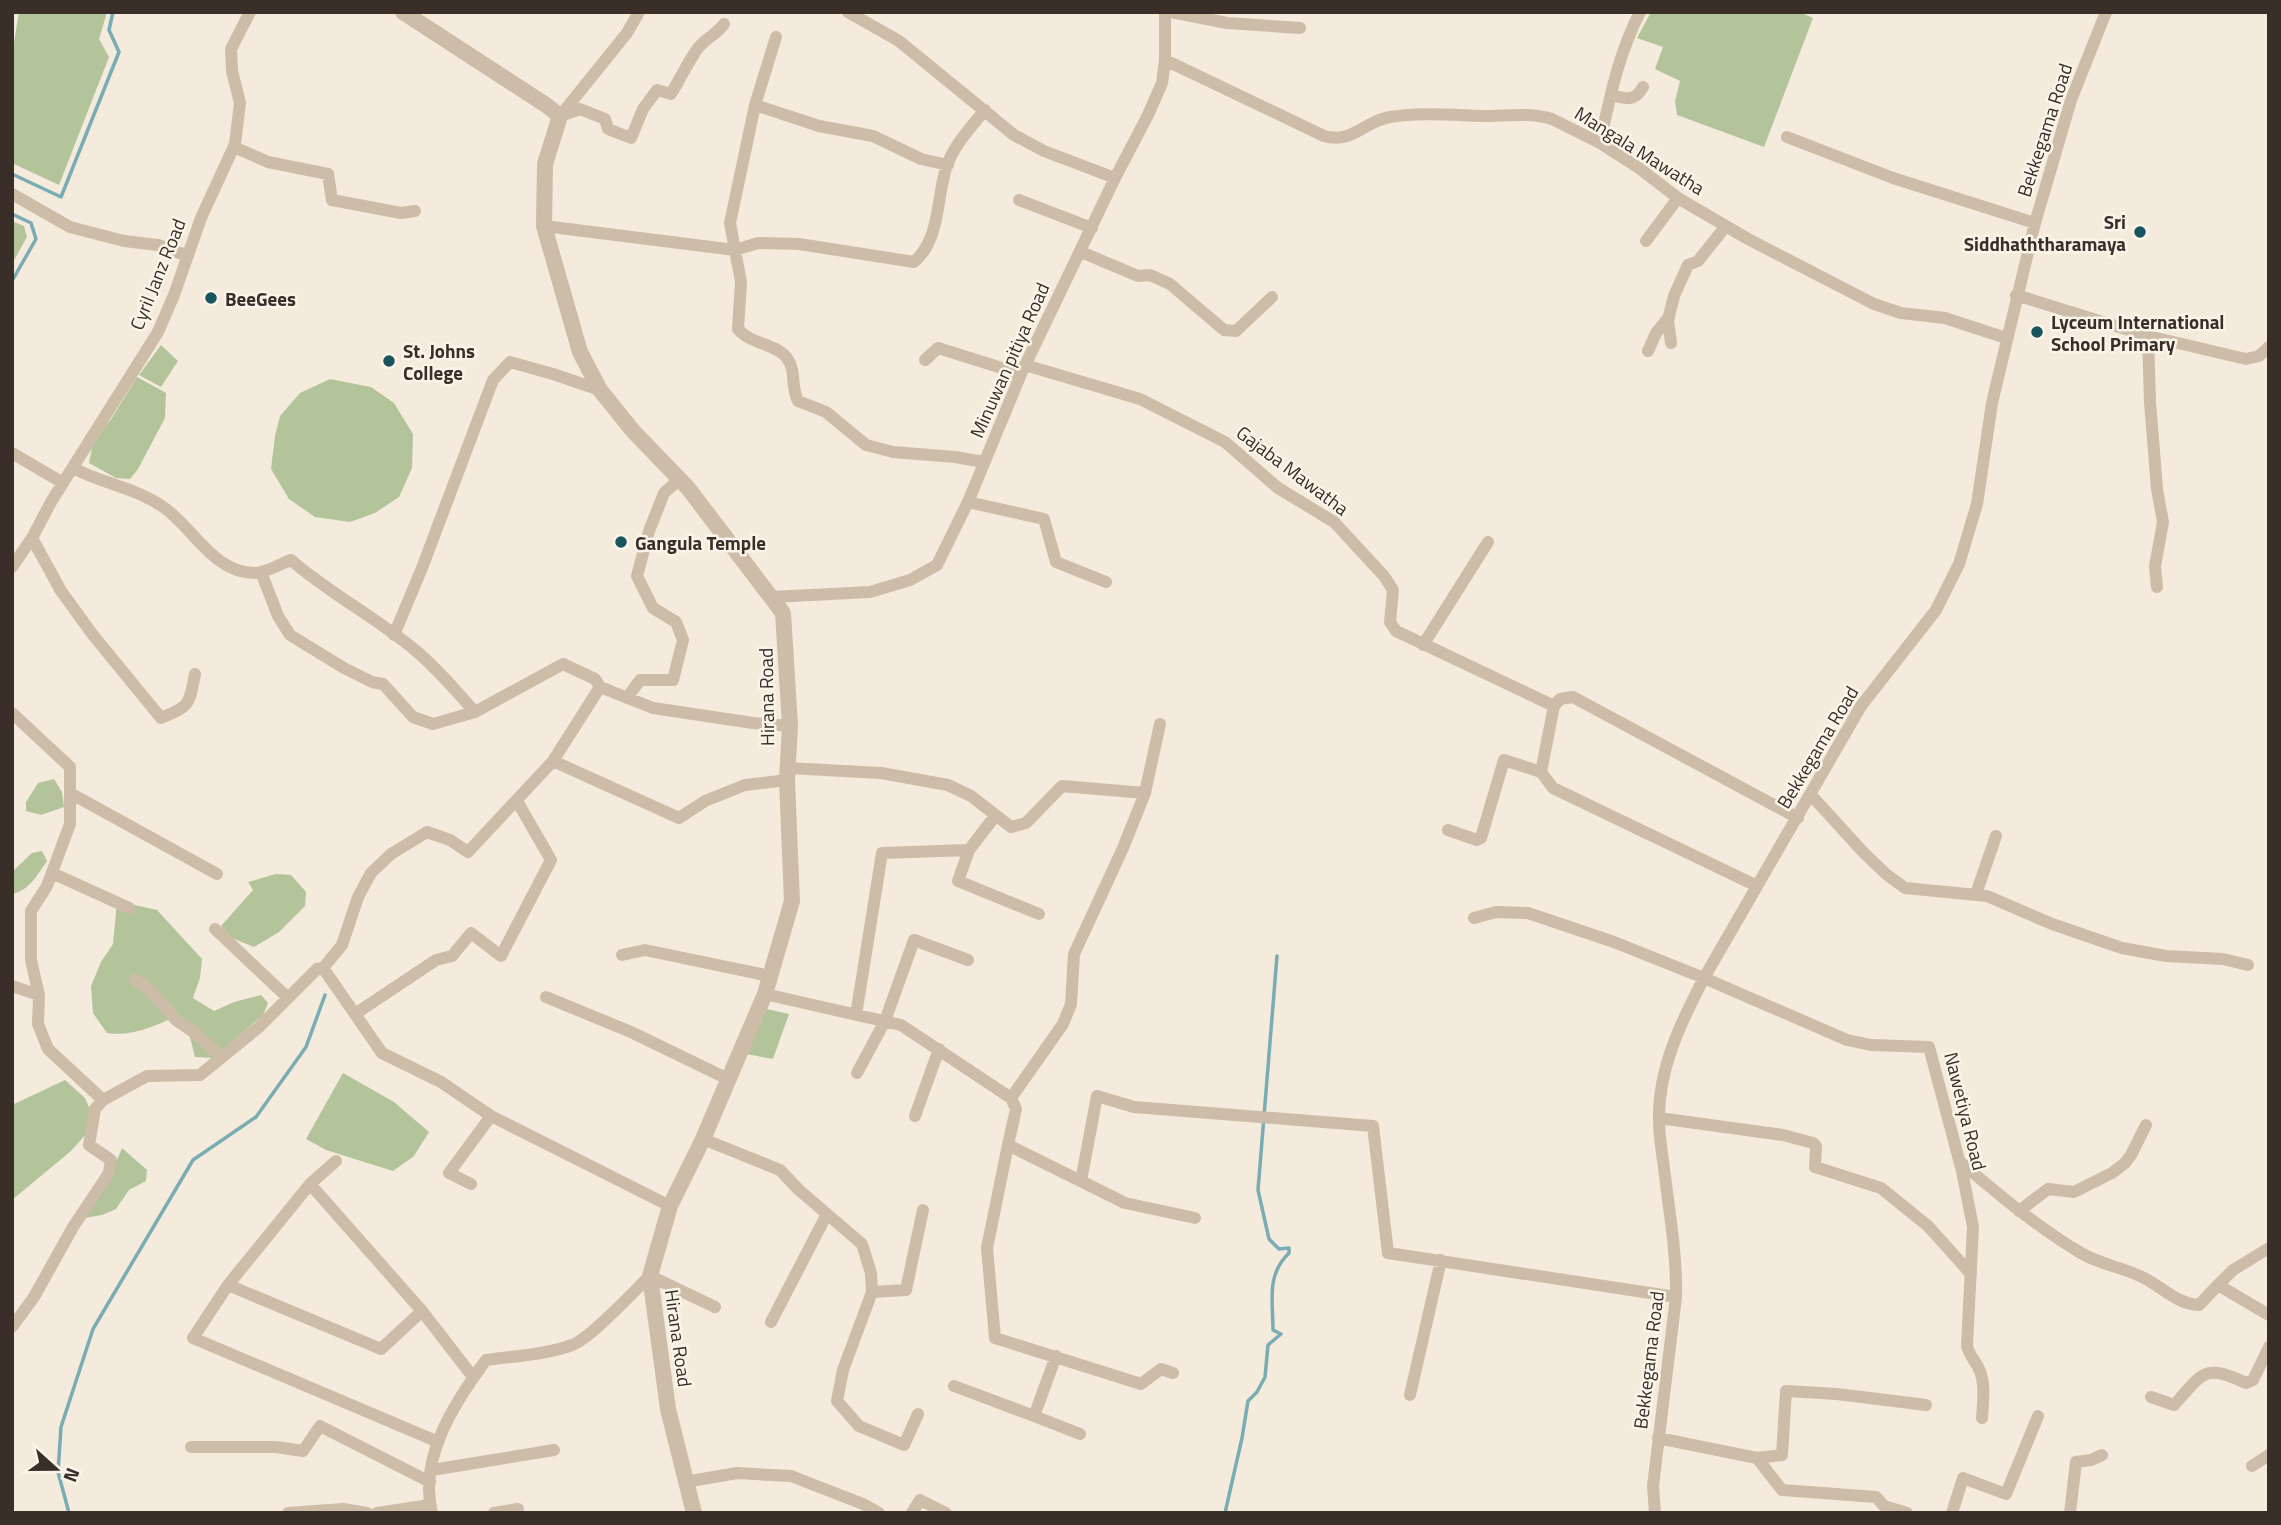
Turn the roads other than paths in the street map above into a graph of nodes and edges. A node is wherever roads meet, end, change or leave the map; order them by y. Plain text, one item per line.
1 (250, 12) edge
2 (403, 12) edge
3 (639, 12) edge
4 (848, 12) edge
5 (1165, 12) edge
6 (1171, 12) edge
7 (1640, 12) edge
8 (2106, 12) edge
9 (724, 24) dead end
10 (1300, 28) dead end
11 (776, 37) dead end
12 (1165, 60) junction
13 (1643, 87) dead end
14 (1611, 95) junction
15 (755, 105) junction
16 (985, 110) junction
17 (560, 116) junction
18 (1787, 137) dead end
19 (1600, 143) junction
20 (234, 146) junction
21 (948, 164) junction
22 (1115, 178) junction
23 (12, 194) edge
24 (1678, 198) junction
25 (1018, 200) dead end
26 (415, 211) dead end
27 (2035, 223) junction
28 (544, 226) junction
29 (1726, 226) junction
30 (1091, 228) junction
31 (1646, 242) dead end
32 (735, 250) junction
33 (1080, 252) junction
34 (188, 256) junction
35 (2016, 295) junction
36 (1272, 296) dead end
37 (1669, 317) junction
38 (2148, 336) junction
39 (2006, 338) junction
40 (1671, 343) dead end
41 (2269, 347) edge
42 (1648, 351) dead end
43 (925, 360) dead end
44 (1023, 370) junction
45 (600, 390) junction
46 (12, 453) edge
47 (984, 462) junction
48 (73, 468) junction
49 (680, 479) junction
50 (63, 483) junction
51 (968, 502) junction
52 (32, 538) junction
53 (1488, 542) dead end
54 (12, 567) edge
55 (261, 572) junction
56 (1105, 582) dead end
57 (2157, 587) dead end
58 (772, 597) junction
59 (394, 635) junction
60 (1423, 645) junction
61 (195, 674) dead end
62 (600, 687) junction
63 (627, 698) junction
64 (1554, 706) junction
65 (475, 712) junction
66 (12, 713) edge
67 (1160, 724) dead end
68 (790, 726) junction
69 (553, 761) junction
70 (1541, 772) junction
71 (787, 774) junction
72 (70, 793) junction
73 (1145, 793) junction
74 (1811, 795) junction
75 (517, 801) junction
76 (995, 816) junction
77 (1798, 818) junction
78 (1448, 830) dead end
79 (1996, 836) dead end
80 (969, 850) junction
81 (52, 873) junction
82 (217, 874) dead end
83 (1757, 886) junction
84 (1976, 894) junction
85 (129, 908) dead end
86 (1039, 914) dead end
87 (1474, 918) dead end
88 (215, 929) dead end
89 (622, 955) dead end
90 (968, 960) dead end
91 (2248, 965) dead end
92 (323, 968) junction
93 (770, 976) junction
94 (1704, 978) junction
95 (135, 981) dead end
96 (12, 986) edge
97 (765, 994) junction
98 (39, 995) junction
99 (546, 997) dead end
100 (288, 998) junction
101 (355, 1014) junction
102 (856, 1015) junction
103 (885, 1021) junction
104 (939, 1049) junction
105 (221, 1057) junction
106 (857, 1073) dead end
107 (728, 1079) junction
108 (1012, 1098) junction
109 (103, 1100) junction
110 (491, 1116) junction
111 (915, 1116) dead end
112 (1658, 1118) junction
113 (2146, 1125) dead end
114 (703, 1139) junction
115 (1008, 1145) junction
116 (336, 1161) dead end
117 (1959, 1161) junction
118 (1080, 1181) junction
119 (310, 1184) junction
120 (471, 1184) dead end
121 (670, 1206) junction
122 (923, 1210) dead end
123 (2019, 1211) junction
124 (827, 1214) junction
125 (1195, 1218) dead end
126 (2269, 1248) edge
127 (1441, 1260) junction
128 (1971, 1274) junction
129 (650, 1276) junction
130 (228, 1285) junction
131 (2218, 1285) junction
132 (873, 1292) junction
133 (1676, 1297) junction
134 (715, 1307) dead end
135 (422, 1311) junction
136 (2269, 1315) edge
137 (771, 1322) dead end
138 (12, 1328) edge
139 (2269, 1347) edge
140 (1056, 1356) junction
141 (1173, 1373) dead end
142 (473, 1377) junction
143 (954, 1386) dead end
144 (1410, 1395) dead end
145 (2151, 1397) dead end
146 (1926, 1405) dead end
147 (918, 1414) dead end
148 (1034, 1416) junction
149 (2038, 1416) dead end
150 (1982, 1418) dead end
151 (1080, 1434) dead end
152 (1658, 1438) junction
153 (436, 1441) junction
154 (191, 1447) dead end
155 (554, 1450) dead end
156 (2102, 1455) dead end
157 (2269, 1455) edge
158 (1757, 1458) junction
159 (2252, 1466) dead end
160 (431, 1476) junction
161 (685, 1482) junction
162 (431, 1509) edge
163 (519, 1509) dead end
164 (288, 1513) edge
165 (367, 1513) edge
166 (377, 1513) edge
167 (494, 1513) edge
168 (694, 1513) edge
169 (879, 1513) edge
170 (912, 1513) edge
171 (946, 1513) edge
172 (1655, 1513) edge
173 (1907, 1513) edge
174 (1952, 1513) edge
175 (2070, 1513) edge

1 - 20 street, Cyril Janz Road
2 - 17 street
3 - 17 street
4 - 16 street
5 - 12 street, Minuwan pitiya Road
6 - 10 street
7 - 14 street
8 - 27 street, Bekkegama Road
9 - 17 street
11 - 15 street
12 - 19 street, Mangala Mawatha
12 - 22 street, Minuwan pitiya Road
13 - 14 street
14 - 19 street
15 - 21 street
15 - 32 street
16 - 21 street
16 - 22 street
17 - 28 street, Hirana Road
18 - 27 street
19 - 24 street, Mangala Mawatha
20 - 26 street
20 - 34 street, Cyril Janz Road
21 - 32 street
22 - 30 street, Minuwan pitiya Road
23 - 34 street
24 - 29 street, Mangala Mawatha
24 - 31 street
25 - 30 street
27 - 35 street, Bekkegama Road
28 - 32 street
28 - 45 street, Hirana Road
29 - 37 street
29 - 39 street, Mangala Mawatha
30 - 33 street, Minuwan pitiya Road
32 - 47 street
33 - 36 street
33 - 44 street, Minuwan pitiya Road
34 - 48 street, Cyril Janz Road
35 - 38 street
35 - 39 street, Bekkegama Road
37 - 40 street
37 - 42 street
38 - 41 street
38 - 57 street
39 - 74 street, Bekkegama Road
43 - 44 street, Gajaba Mawatha
44 - 47 street, Minuwan pitiya Road
44 - 60 street, Gajaba Mawatha
45 - 49 street, Hirana Road
45 - 59 street
46 - 50 street
47 - 51 street, Minuwan pitiya Road
48 - 50 street, Cyril Janz Road
48 - 55 street
49 - 58 street, Hirana Road
49 - 63 street
50 - 52 street, Cyril Janz Road
51 - 56 street
51 - 58 street, Minuwan pitiya Road
52 - 54 street, Cyril Janz Road
52 - 61 street
53 - 60 street
55 - 59 street
55 - 65 street
58 - 68 street, Hirana Road
59 - 65 street
60 - 64 street, Gajaba Mawatha
62 - 63 street
62 - 65 street
62 - 69 street
63 - 68 street
64 - 70 street
64 - 77 street
66 - 72 street
67 - 73 street
68 - 71 street, Hirana Road
69 - 71 street
69 - 75 street
70 - 78 street
70 - 83 street
71 - 76 street
71 - 93 street, Hirana Road
72 - 81 street
72 - 82 street
73 - 76 street
73 - 108 street
74 - 77 street, Bekkegama Road
74 - 84 street
75 - 92 street
75 - 101 street
76 - 80 street
77 - 83 street, Bekkegama Road
79 - 84 street
80 - 86 street
80 - 102 street
81 - 85 street
81 - 98 street
83 - 94 street, Bekkegama Road
84 - 91 street
87 - 94 street
88 - 100 street
89 - 93 street
90 - 103 street
92 - 100 street
92 - 101 street
93 - 97 street, Hirana Road
94 - 112 street, Bekkegama Road
94 - 117 street, Nawetiya Road
95 - 105 street
96 - 98 street
97 - 102 street
97 - 107 street, Hirana Road
98 - 109 street
99 - 107 street
100 - 105 street
101 - 110 street
102 - 103 street
103 - 104 street
103 - 106 street
104 - 108 street
104 - 111 street
105 - 109 street
107 - 114 street, Hirana Road
108 - 115 street
109 - 138 street
110 - 120 street
110 - 121 street
112 - 128 street
112 - 133 street, Bekkegama Road
113 - 123 street
114 - 121 street, Hirana Road
114 - 124 street
115 - 118 street
115 - 140 street
116 - 119 street
117 - 123 street
117 - 128 street, Nawetiya Road
118 - 125 street
118 - 127 street
119 - 130 street
119 - 135 street
121 - 129 street, Hirana Road
122 - 132 street
123 - 131 street
124 - 132 street
124 - 137 street
126 - 131 street
127 - 133 street
127 - 144 street
128 - 150 street, Nawetiya Road
129 - 134 street
129 - 142 street
129 - 161 street, Hirana Road
130 - 135 street
130 - 153 street
131 - 136 street
132 - 147 street
133 - 152 street, Bekkegama Road
135 - 142 street
139 - 145 street
140 - 141 street
140 - 148 street
142 - 153 street
143 - 148 street
146 - 158 street
148 - 151 street
149 - 174 street
152 - 158 street
152 - 172 street, Bekkegama Road
153 - 160 street
154 - 160 street
155 - 160 street
156 - 175 street
157 - 159 street
158 - 173 street
160 - 162 street
161 - 168 street, Hirana Road
161 - 169 street
162 - 166 street
163 - 167 street
164 - 165 street
170 - 171 street

